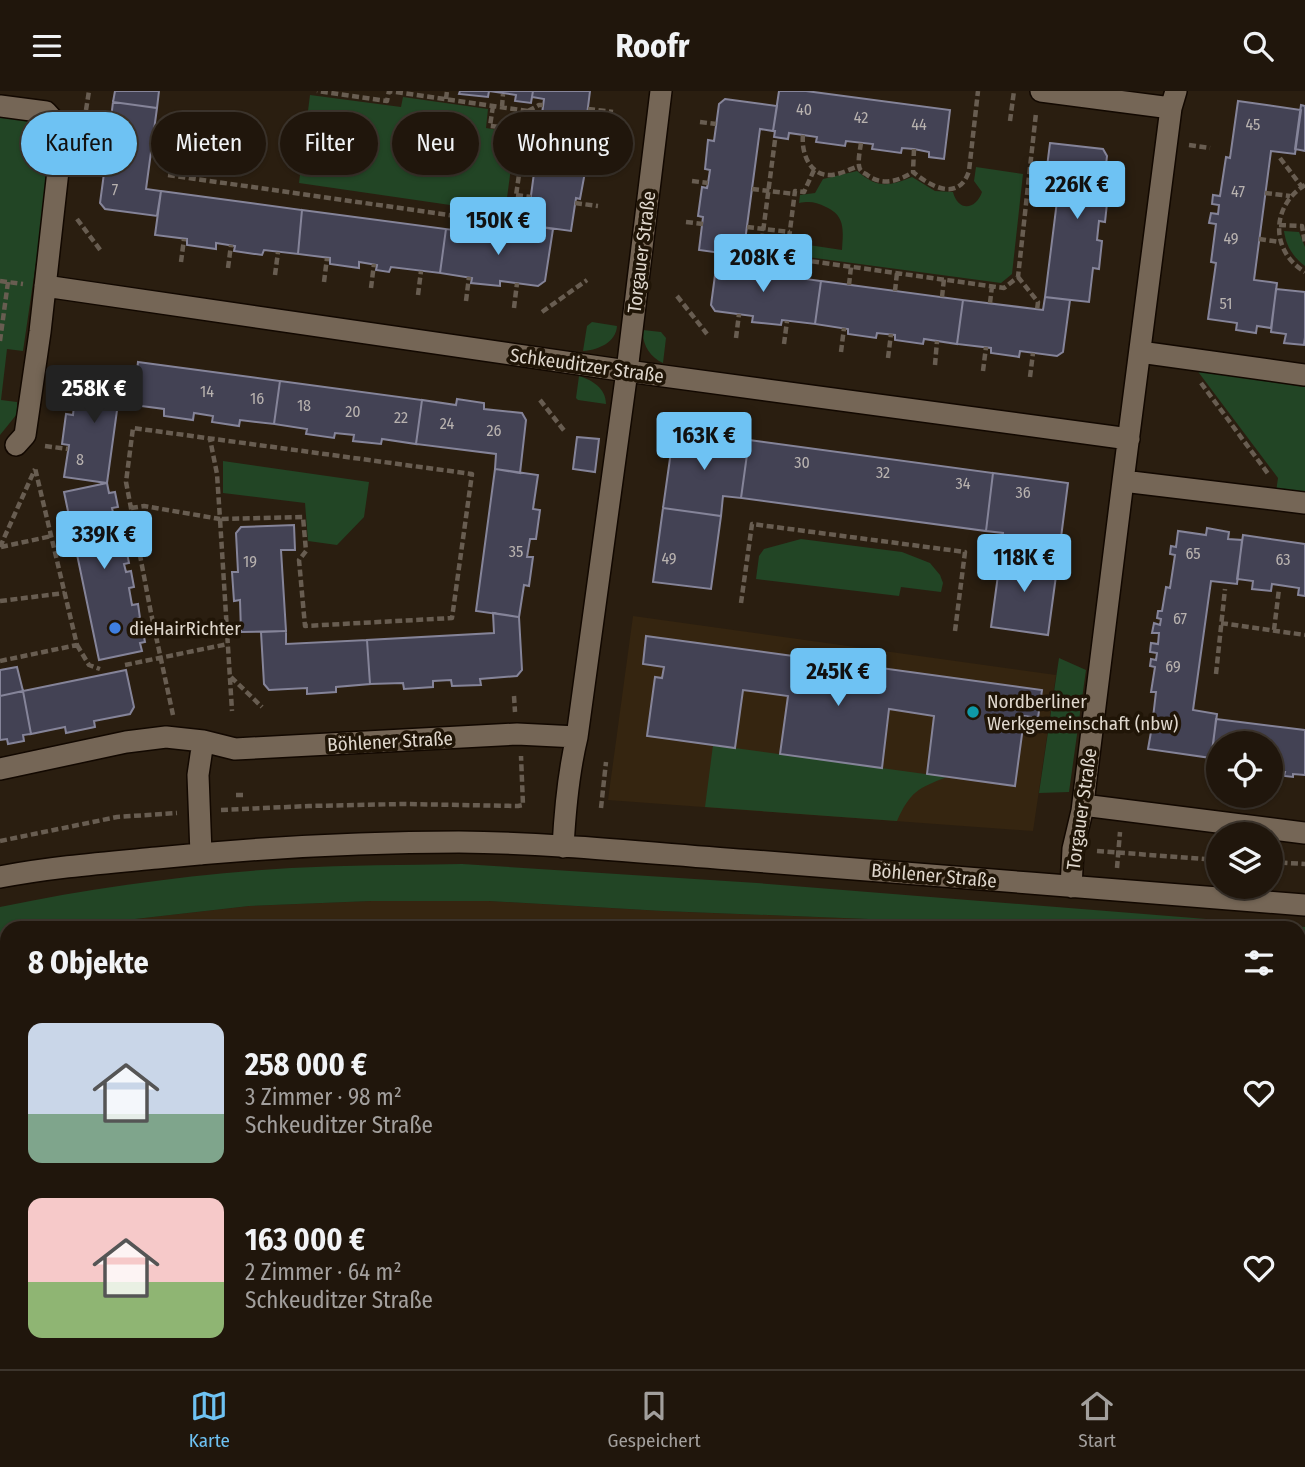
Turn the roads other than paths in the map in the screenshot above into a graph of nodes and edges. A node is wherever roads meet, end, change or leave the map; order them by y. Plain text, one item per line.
1 (661, 91) edge
2 (1039, 97) edge
3 (1173, 100) edge
4 (0, 106) edge
5 (45, 286) junction
6 (1140, 352) junction
7 (627, 371) junction
8 (1305, 375) edge
9 (1129, 439) junction
10 (16, 445) dead end
11 (1122, 481) junction
12 (1305, 503) edge
13 (577, 737) junction
14 (203, 741) junction
15 (0, 769) edge
16 (1083, 805) junction
17 (1305, 833) edge
18 (563, 847) junction
19 (201, 854) junction
20 (0, 877) edge
21 (1071, 887) junction
22 (1305, 905) edge

1 - 7 street, Torgauer Straße
2 - 3 street, Torgauer Straße
3 - 6 street, Torgauer Straße
4 - 5 street
5 - 7 street, Schkeuditzer Straße
5 - 10 street
6 - 8 street
6 - 9 street, Torgauer Straße
7 - 9 street, Schkeuditzer Straße
7 - 13 street
9 - 11 street, Torgauer Straße
11 - 12 street
11 - 16 street, Torgauer Straße
13 - 14 street, Böhlener Straße
13 - 18 street
14 - 15 street, Böhlener Straße
14 - 19 street
16 - 17 street
16 - 21 street, Torgauer Straße
18 - 19 street, Böhlener Straße
18 - 21 street, Böhlener Straße
19 - 20 street, Böhlener Straße
21 - 22 street, Böhlener Straße

